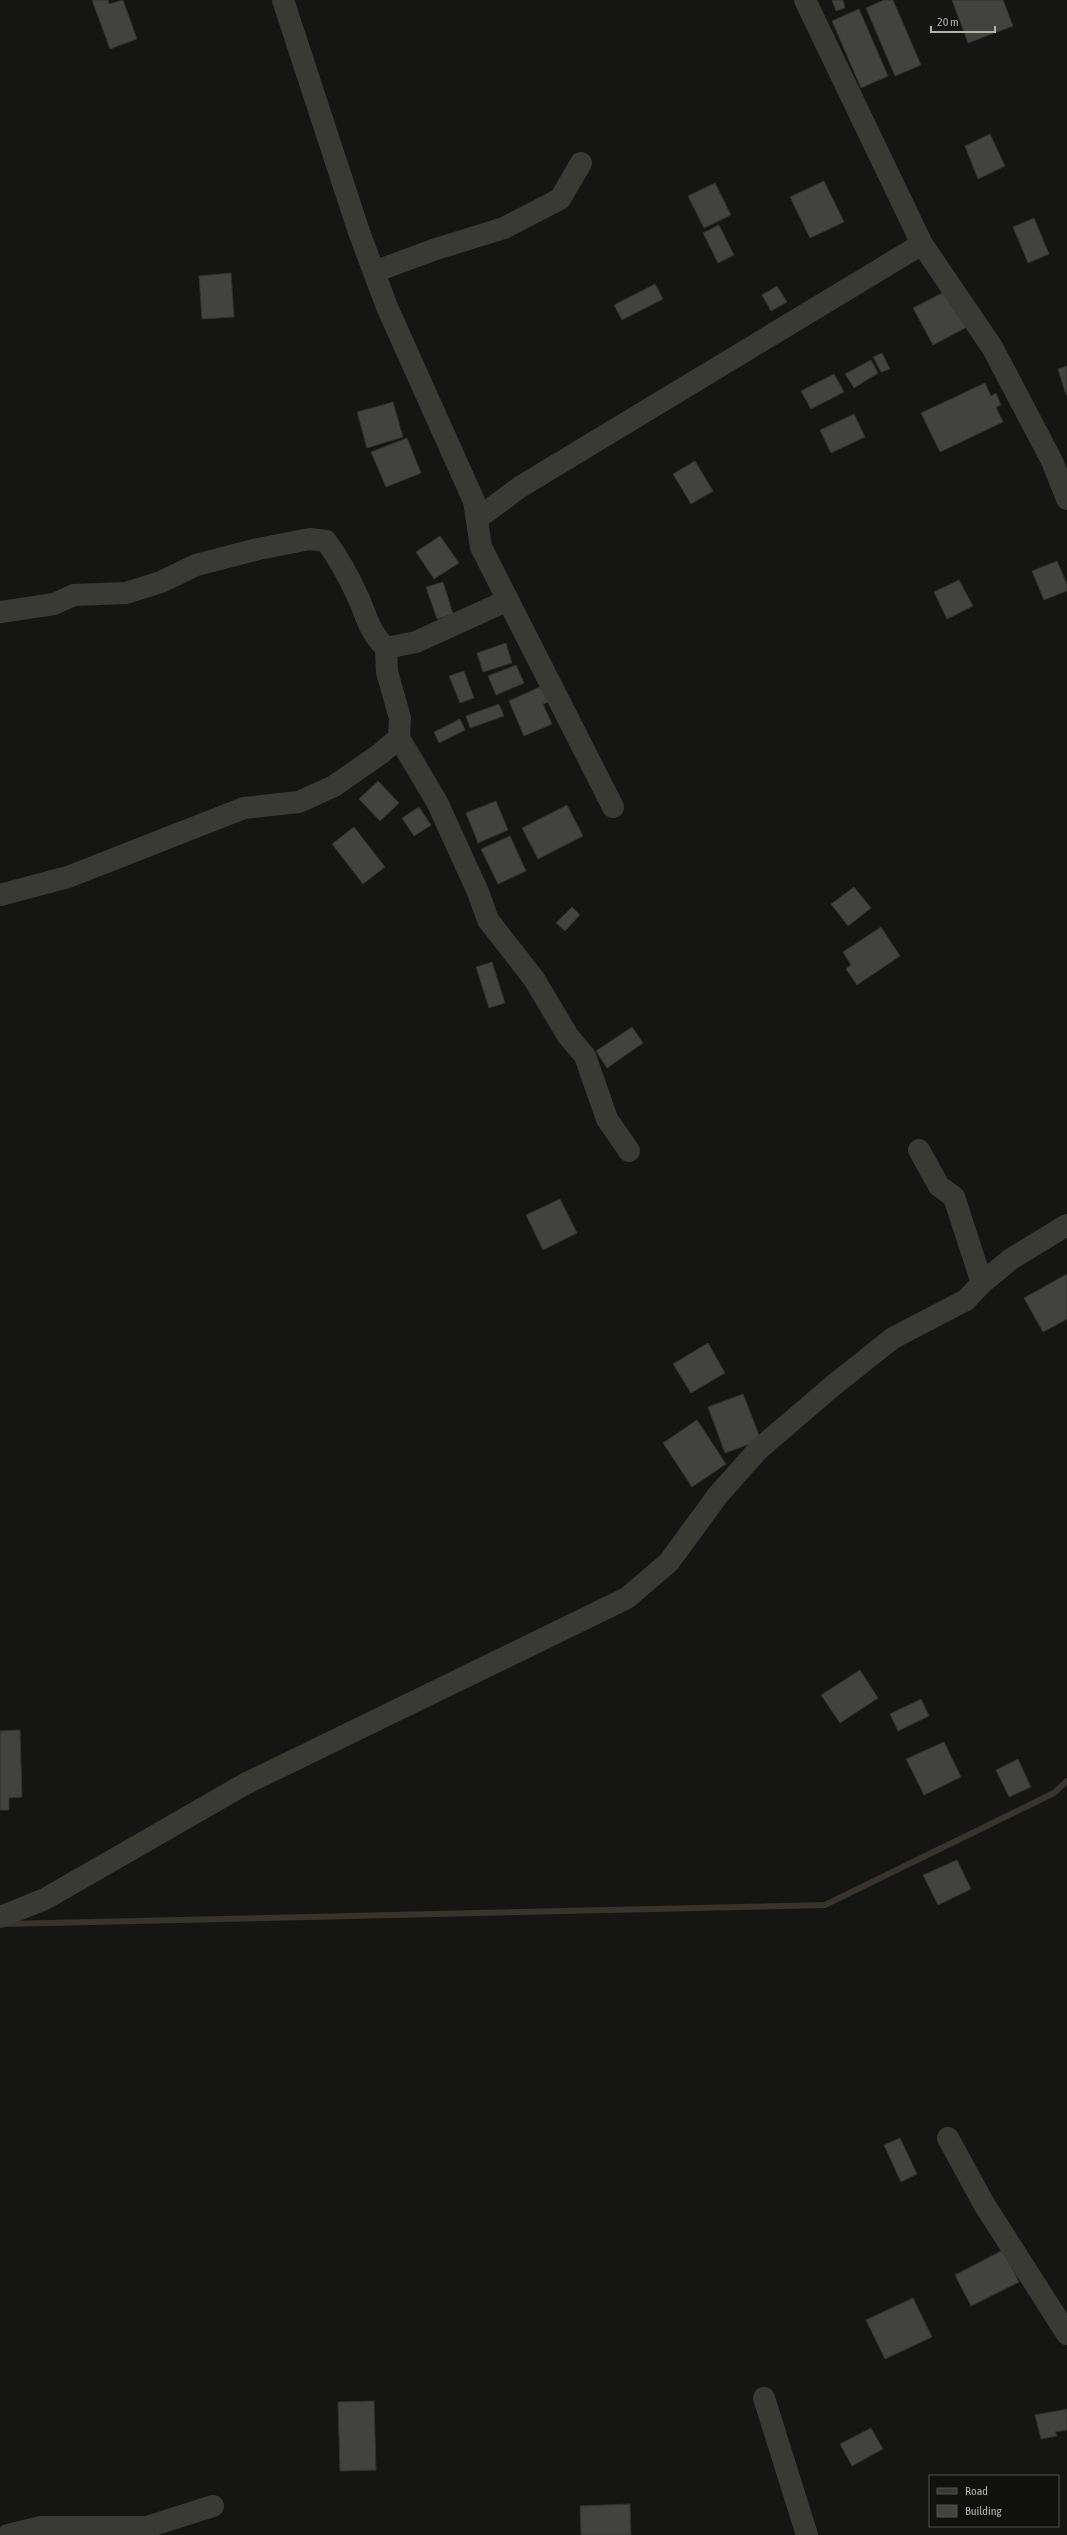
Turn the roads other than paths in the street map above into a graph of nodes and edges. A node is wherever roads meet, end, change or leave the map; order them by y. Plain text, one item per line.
1 (283, 0) edge
2 (805, 0) edge
3 (581, 163) dead end
4 (922, 244) junction
5 (374, 272) junction
6 (1067, 498) edge
7 (477, 519) junction
8 (508, 600) junction
9 (0, 612) edge
10 (386, 648) junction
11 (399, 738) junction
12 (613, 807) dead end
13 (0, 895) edge
14 (920, 1150) dead end
15 (629, 1151) dead end
16 (1067, 1225) edge
17 (982, 1283) junction
18 (0, 1917) edge
19 (948, 2138) dead end
20 (1067, 2334) edge
21 (764, 2398) dead end
22 (213, 2506) dead end
23 (8, 2535) edge
24 (807, 2535) edge

1 - 5 street
2 - 4 street
3 - 5 street
4 - 6 street
4 - 7 street
5 - 7 street
7 - 8 street
8 - 10 street
8 - 12 street
9 - 10 street
10 - 11 street
11 - 13 street
11 - 15 street
14 - 17 street
16 - 17 street
17 - 18 street
19 - 20 street
21 - 24 street
22 - 23 street

